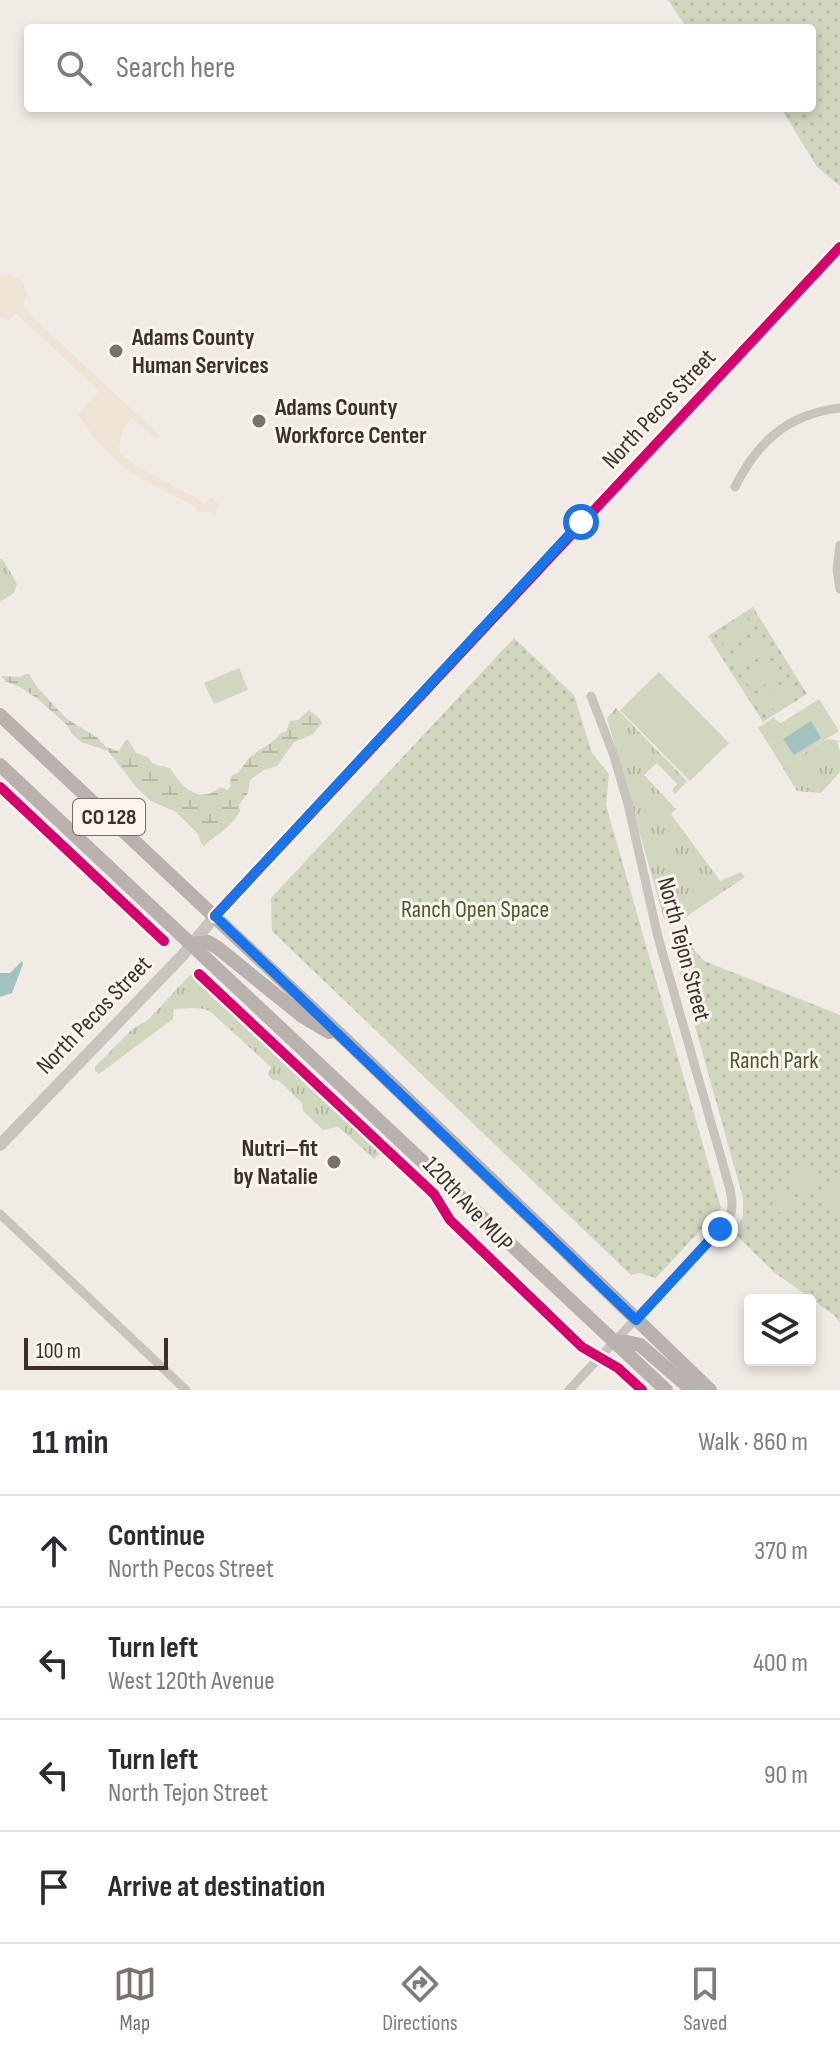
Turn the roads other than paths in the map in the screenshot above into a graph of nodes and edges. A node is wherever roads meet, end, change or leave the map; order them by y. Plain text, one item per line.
1 (840, 247) edge
2 (840, 408) edge
3 (735, 487) dead end
4 (840, 545) edge
5 (840, 589) edge
6 (591, 696) dead end
7 (0, 715) edge
8 (0, 765) edge
9 (215, 916) junction
10 (192, 944) junction
11 (350, 1044) junction
12 (0, 1145) edge
13 (0, 1214) edge
14 (636, 1320) junction
15 (614, 1342) junction
16 (186, 1390) edge
17 (569, 1390) edge
18 (666, 1390) edge
19 (692, 1390) edge
20 (710, 1390) edge

1 - 9 street, North Pecos Street
2 - 3 street
4 - 5 street
6 - 14 street, North Tejon Street
7 - 9 main road, CO 128
8 - 10 main road, CO 128
9 - 10 street, North Pecos Street
9 - 11 main road, CO 128
10 - 11 main road
10 - 12 street, North Pecos Street
10 - 15 main road, CO 128
11 - 14 main road, CO 128
13 - 16 street
14 - 15 street, North Tejon Street
14 - 20 main road, CO 128
15 - 17 street, North Tejon Street
15 - 18 main road, CO 128
15 - 19 main road

